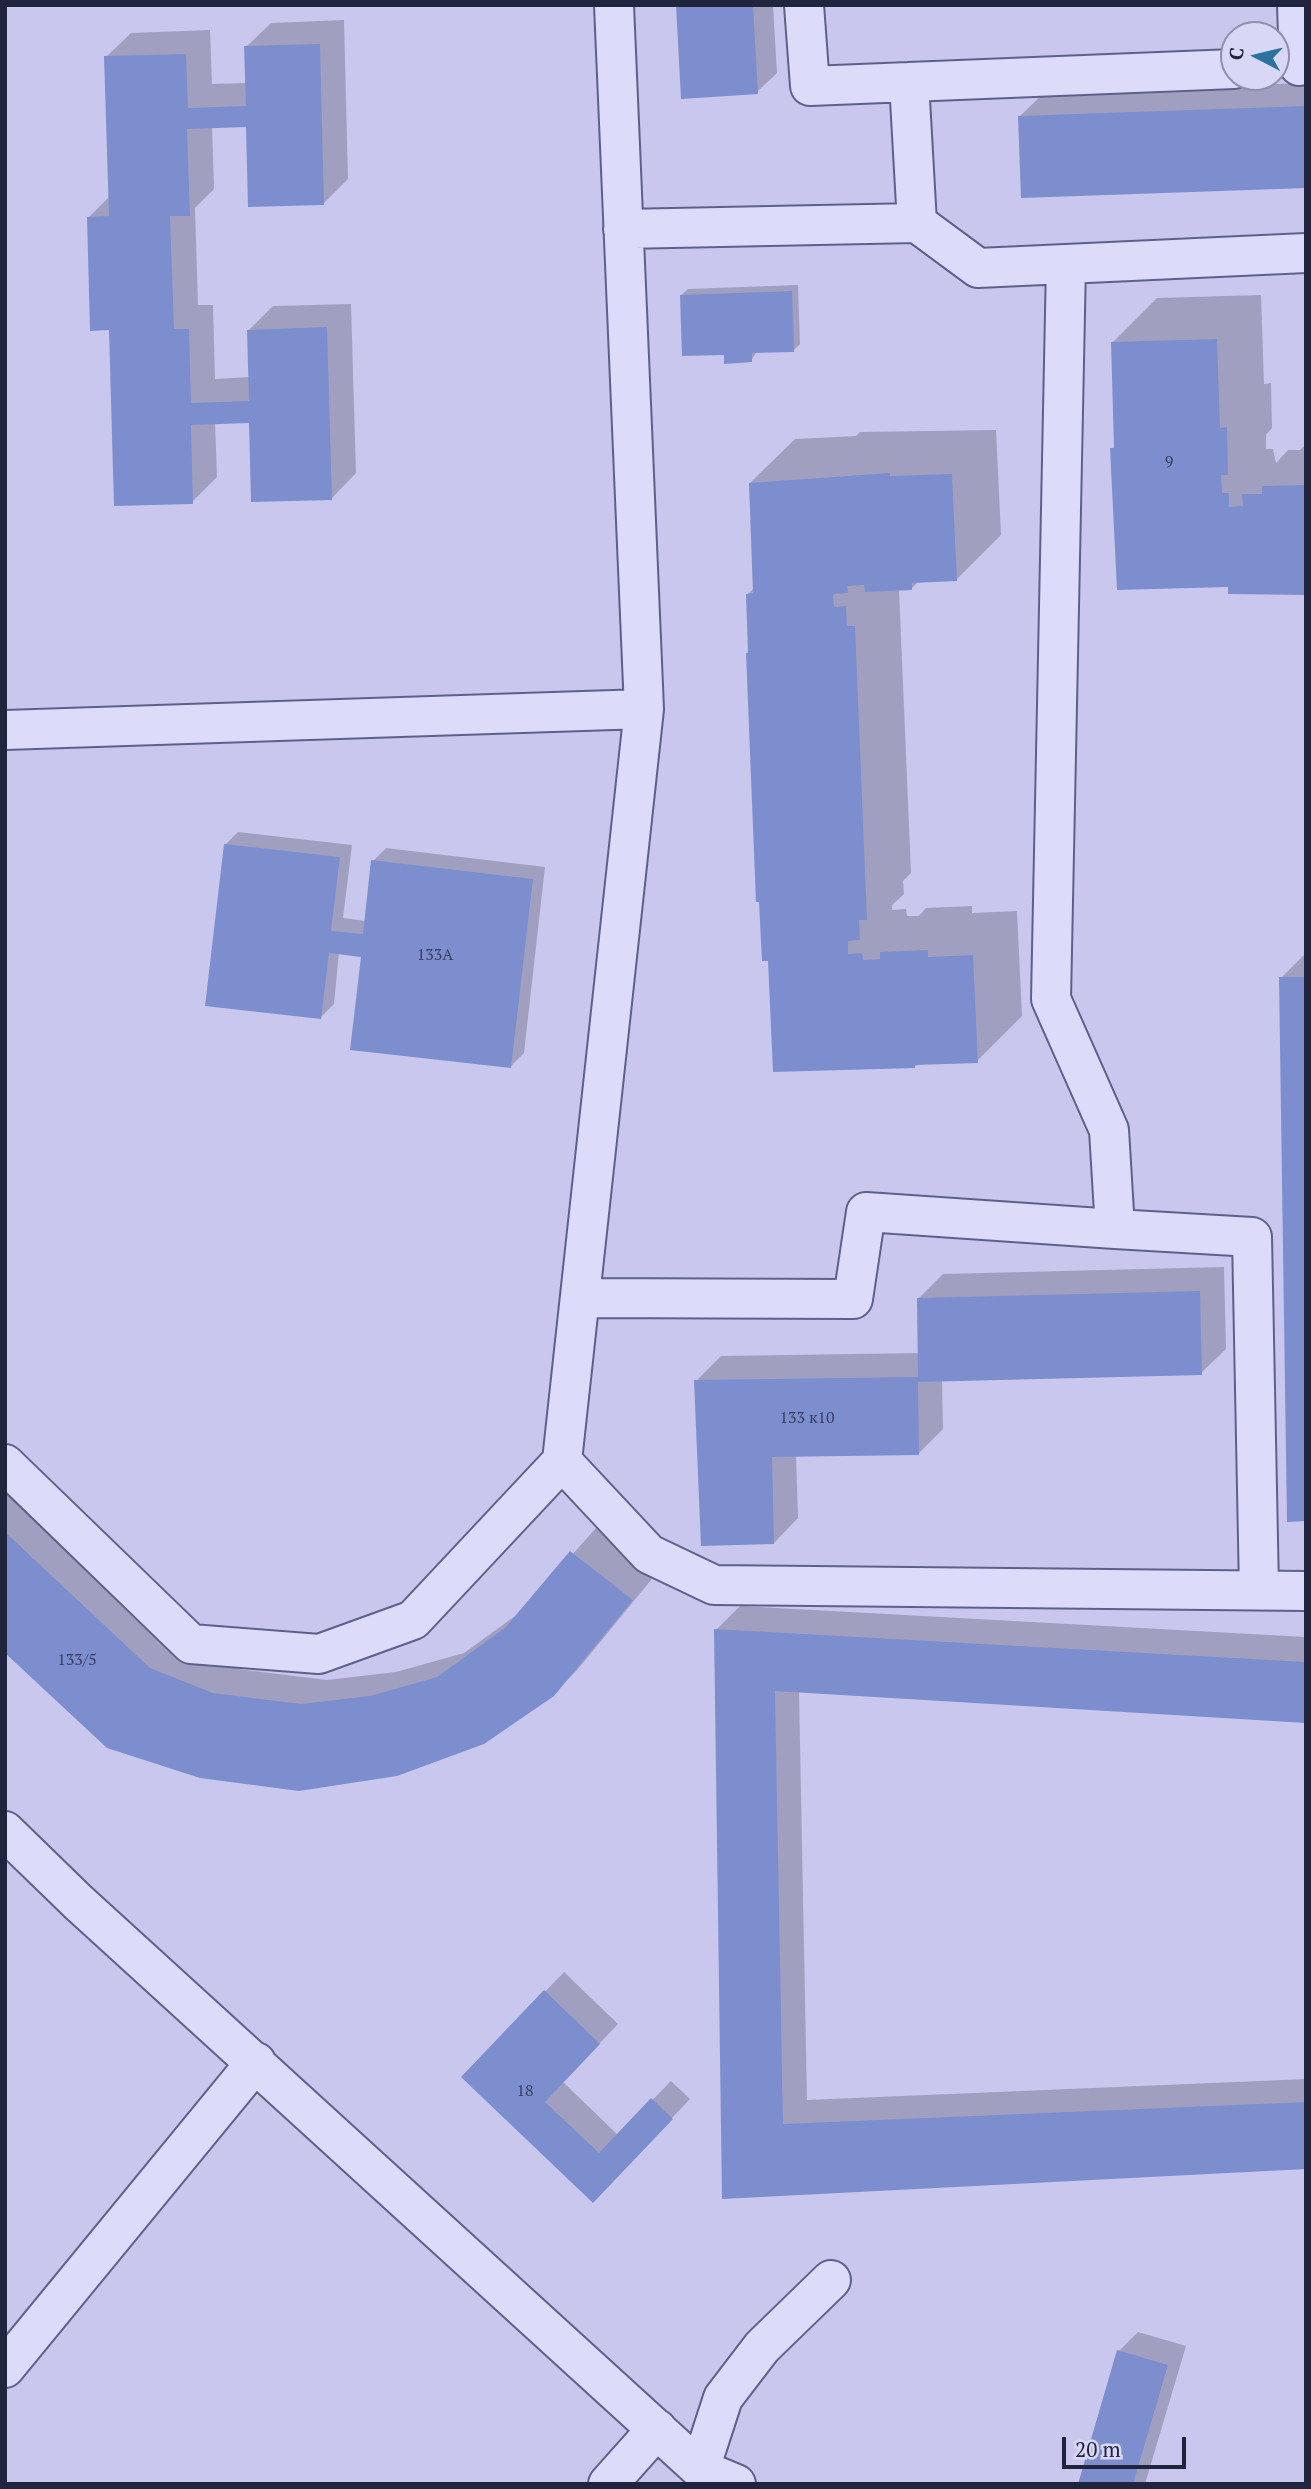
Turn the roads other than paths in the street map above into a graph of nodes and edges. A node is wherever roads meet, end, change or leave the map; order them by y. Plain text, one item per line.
1 (614, 5) edge
2 (804, 5) edge
3 (1297, 5) edge
4 (1294, 66) edge
5 (1220, 70) edge
6 (909, 82) junction
7 (917, 223) junction
8 (624, 229) junction
9 (1306, 253) edge
10 (1066, 264) junction
11 (644, 709) junction
12 (5, 730) edge
13 (1115, 1229) junction
14 (580, 1298) junction
15 (562, 1461) junction
16 (5, 1464) edge
17 (1259, 1590) junction
18 (1306, 1591) edge
19 (5, 1831) edge
20 (256, 2062) junction
21 (831, 2280) dead end
22 (5, 2368) edge
23 (657, 2429) junction
24 (700, 2469) junction
25 (608, 2484) edge
26 (736, 2484) edge

1 - 8 street
2 - 6 street
3 - 4 street
5 - 6 street
6 - 7 street
7 - 8 street
7 - 10 street
8 - 11 street
9 - 10 street
10 - 13 street
11 - 12 street
11 - 14 street
13 - 14 street
13 - 17 street
14 - 15 street
15 - 16 street
15 - 17 street
17 - 18 street
19 - 20 street
20 - 22 street
20 - 23 street
21 - 24 street
23 - 24 street
23 - 25 street
24 - 26 street

